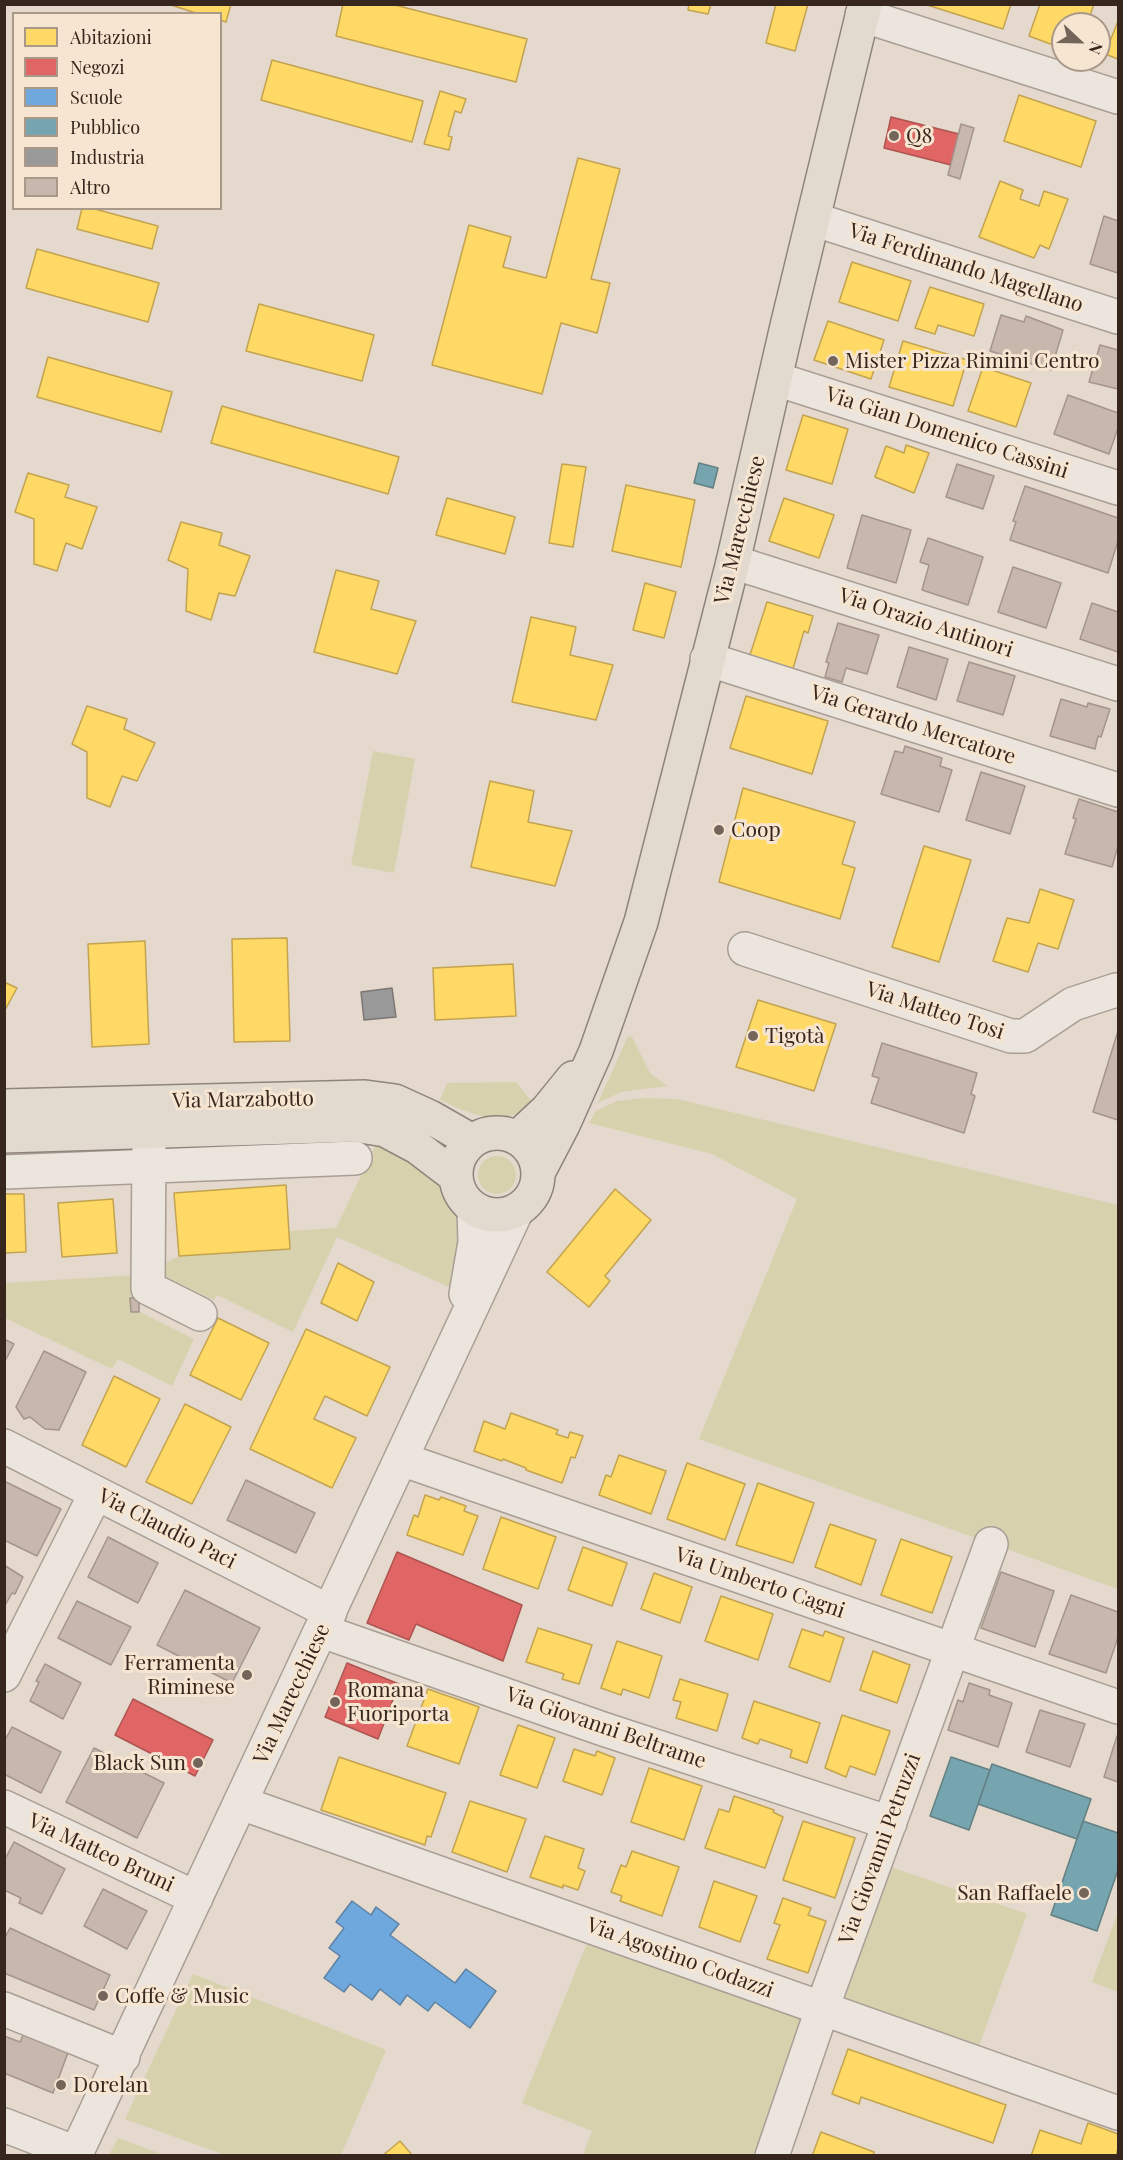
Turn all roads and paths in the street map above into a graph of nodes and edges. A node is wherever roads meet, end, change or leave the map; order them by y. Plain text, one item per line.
1 (864, 10) edge
2 (1119, 97) edge
3 (813, 219) junction
4 (1119, 317) edge
5 (776, 379) junction
6 (1119, 488) edge
7 (733, 562) junction
8 (707, 659) junction
9 (1119, 684) edge
10 (1119, 790) edge
11 (745, 949) dead end
12 (1119, 992) edge
13 (596, 1051) junction
14 (4, 1106) edge
15 (149, 1131) junction
16 (4, 1136) edge
17 (517, 1138) junction
18 (472, 1141) junction
19 (355, 1158) dead end
20 (149, 1167) junction
21 (4, 1172) edge
22 (538, 1173) junction
23 (455, 1176) junction
24 (474, 1209) junction
25 (517, 1210) junction
26 (200, 1314) dead end
27 (460, 1330) junction
28 (4, 1446) edge
29 (401, 1459) junction
30 (96, 1493) junction
31 (991, 1544) dead end
32 (326, 1621) junction
33 (954, 1650) junction
34 (4, 1675) edge
35 (1119, 1707) edge
36 (241, 1803) junction
37 (4, 1807) edge
38 (890, 1823) junction
39 (196, 1898) junction
40 (822, 2008) junction
41 (4, 2009) edge
42 (123, 2057) junction
43 (1119, 2113) edge
44 (4, 2125) edge
45 (75, 2154) edge
46 (772, 2156) edge

1 - 2 street
1 - 3 main road, Via Marecchiese
3 - 4 street, Via Ferdinando Magellano
3 - 5 main road, Via Marecchiese
5 - 6 street, Via Gian Domenico Cassini
5 - 7 main road, Via Marecchiese
7 - 8 main road, Via Marecchiese
7 - 9 street, Via Orazio Antinori
8 - 10 street, Via Gerardo Mercatore
8 - 13 main road, Via Marecchiese
11 - 12 street, Via Matteo Tosi
13 - 17 main road, Via Marecchiese
13 - 22 main road, Via Marecchiese
14 - 18 main road, Via Marzabotto
15 - 16 main road, Via Marzabotto
15 - 20 street, Via Marzabotto
15 - 23 main road, Via Marzabotto
17 - 18 main road
17 - 22 main road
18 - 23 main road
19 - 20 street
20 - 21 street
20 - 26 street, Via Marzabotto
22 - 25 main road
23 - 24 main road
24 - 25 main road
24 - 27 street, Via Marecchiese
25 - 27 street, Via Marecchiese
27 - 29 street, Via Marecchiese
28 - 30 street, Via Claudio Paci
29 - 32 street, Via Marecchiese
29 - 33 street, Via Umberto Cagni
30 - 32 street, Via Claudio Paci
30 - 34 street
31 - 33 street, Via Giovanni Petruzzi
32 - 36 street, Via Marecchiese
32 - 38 street, Via Giovanni Beltrame
33 - 35 street, Via Umberto Cagni
33 - 38 street, Via Giovanni Petruzzi
36 - 39 street, Via Marecchiese
36 - 40 street, Via Agostino Codazzi
37 - 39 street, Via Matteo Bruni
38 - 40 street, Via Giovanni Petruzzi
39 - 42 street, Via Marecchiese
40 - 43 street, Via Agostino Codazzi
40 - 46 street, Via Giovanni Petruzzi
41 - 42 street
42 - 45 street, Via Marecchiese
44 - 45 street

